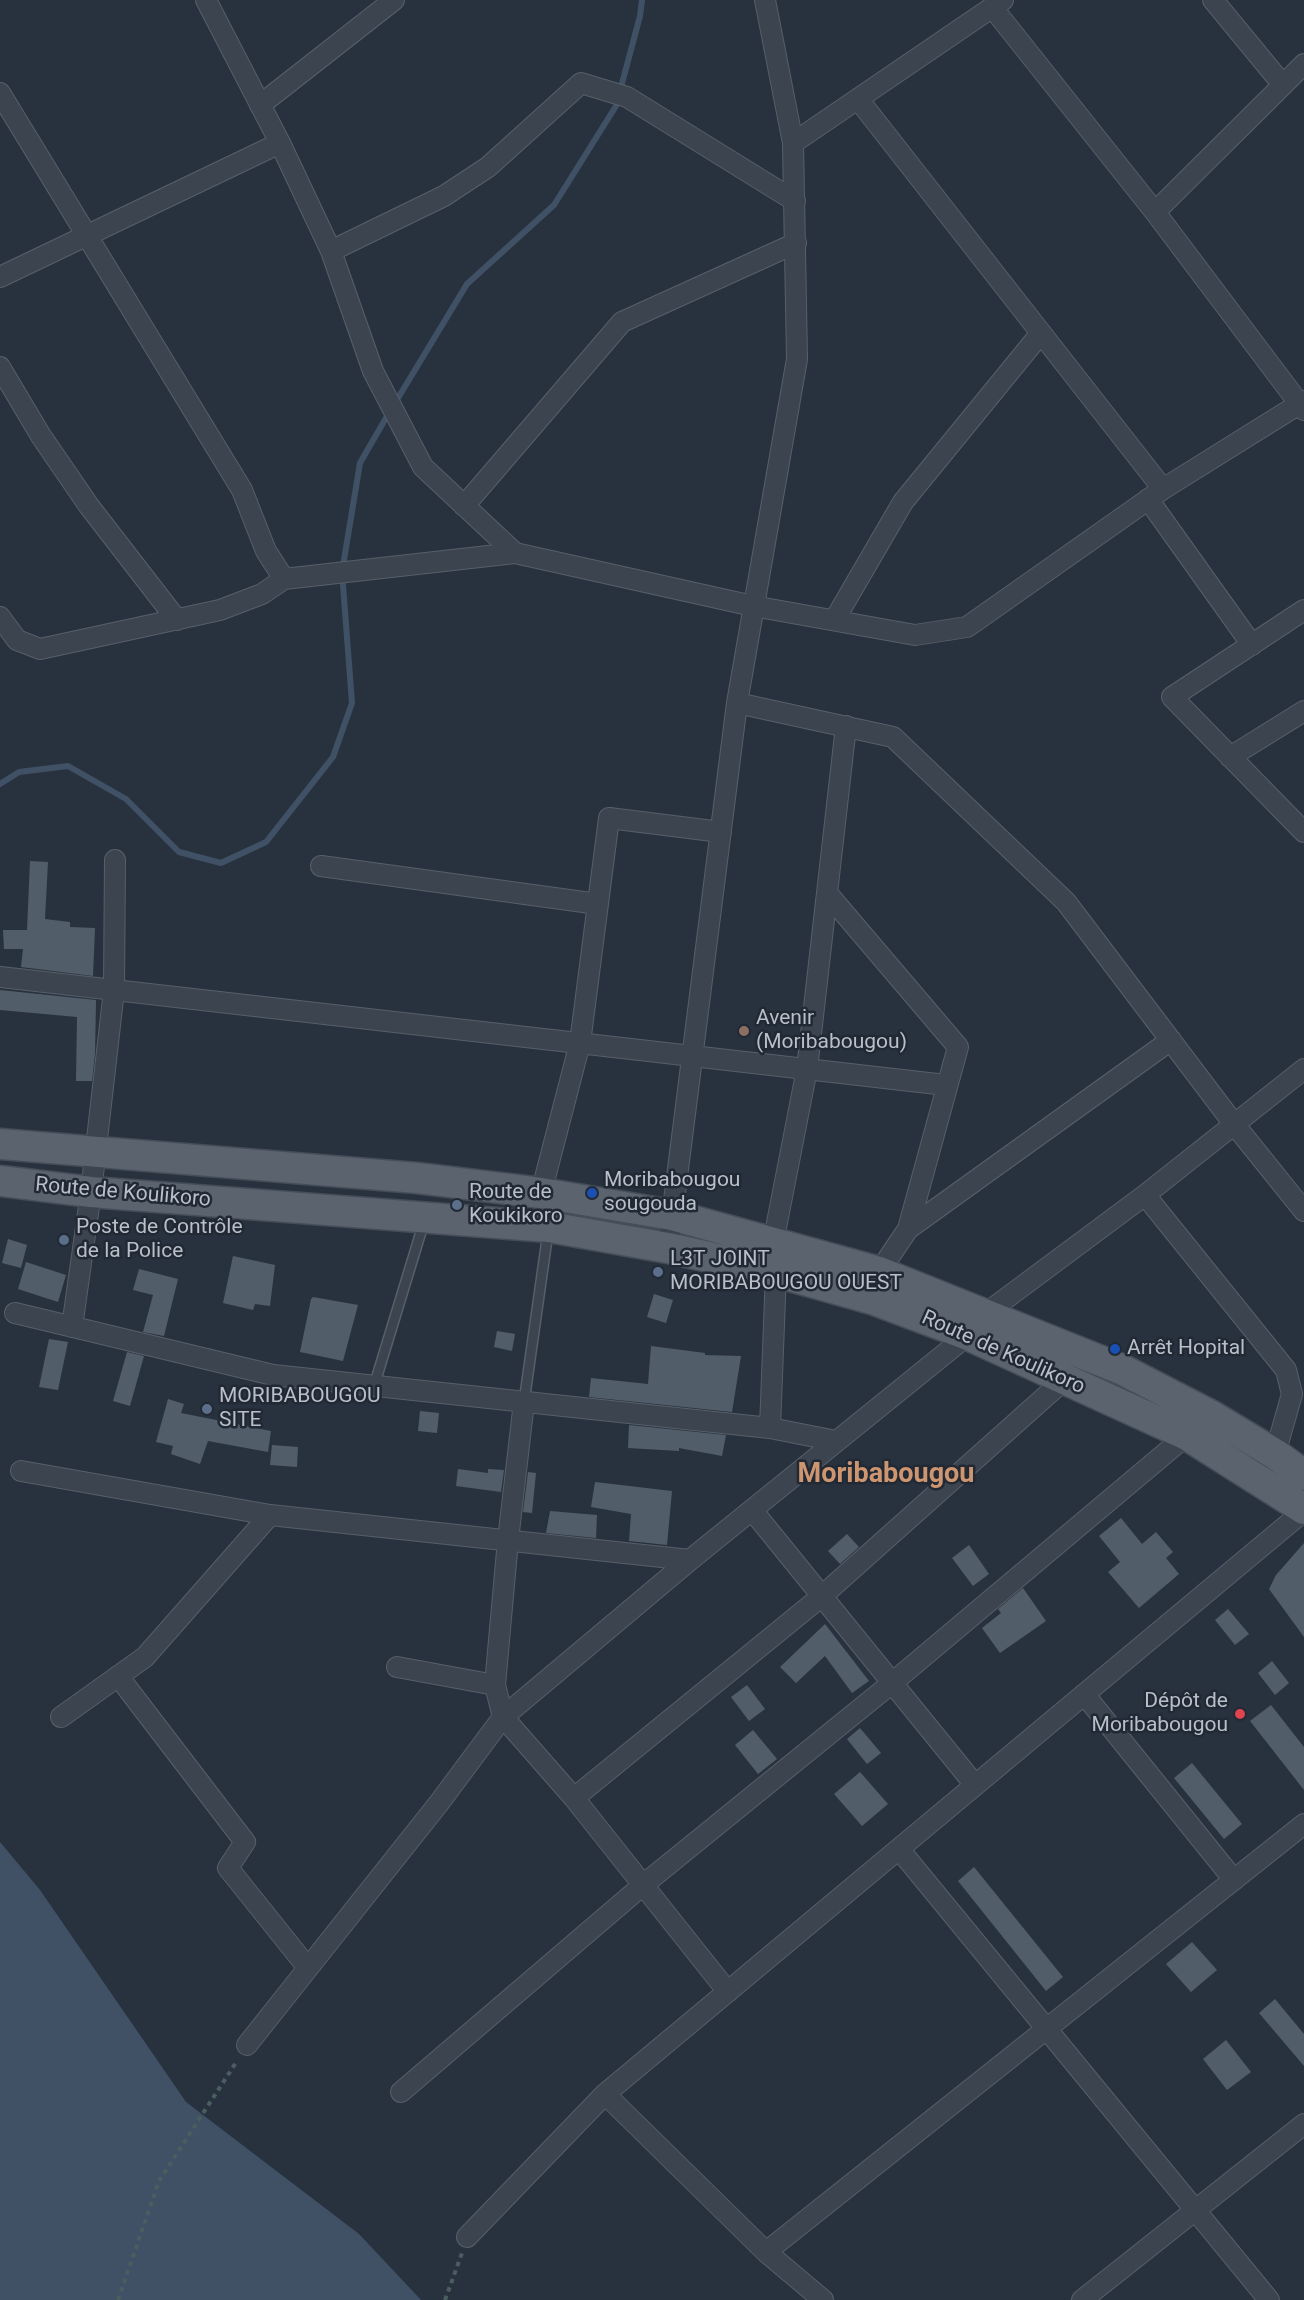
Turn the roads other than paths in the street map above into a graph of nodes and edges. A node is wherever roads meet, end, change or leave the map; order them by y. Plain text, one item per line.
1 (206, 0) edge
2 (394, 0) edge
3 (1214, 0) edge
4 (768, 1) edge
5 (998, 4) edge
6 (1304, 64) edge
7 (1283, 85) junction
8 (0, 93) edge
9 (858, 99) junction
10 (260, 105) junction
11 (280, 143) junction
12 (793, 143) junction
13 (795, 201) junction
14 (1155, 212) junction
15 (87, 236) junction
16 (796, 243) junction
17 (332, 251) junction
18 (0, 277) edge
19 (1041, 333) junction
20 (0, 367) edge
21 (1303, 405) edge
22 (1155, 494) junction
23 (464, 506) junction
24 (515, 553) junction
25 (284, 579) junction
26 (753, 606) junction
27 (1304, 610) edge
28 (0, 617) edge
29 (835, 619) junction
30 (177, 620) junction
31 (1252, 645) junction
32 (737, 703) junction
33 (1304, 711) edge
34 (846, 726) junction
35 (1230, 756) junction
36 (721, 832) junction
37 (1304, 832) edge
38 (115, 860) dead end
39 (321, 866) dead end
40 (827, 893) junction
41 (598, 904) junction
42 (0, 977) edge
43 (114, 990) junction
44 (1171, 1040) junction
45 (580, 1043) junction
46 (693, 1056) junction
47 (807, 1069) junction
48 (1304, 1069) edge
49 (946, 1084) junction
50 (1234, 1124) junction
51 (0, 1144) edge
52 (95, 1150) junction
53 (0, 1181) edge
54 (91, 1192) junction
55 (541, 1193) junction
56 (1145, 1195) junction
57 (1304, 1211) edge
58 (672, 1215) junction
59 (425, 1217) junction
60 (549, 1227) junction
61 (908, 1229) junction
62 (668, 1248) junction
63 (775, 1258) junction
64 (879, 1272) junction
65 (15, 1313) dead end
66 (977, 1324) junction
67 (72, 1327) junction
68 (1064, 1380) junction
69 (374, 1386) junction
70 (524, 1402) junction
71 (770, 1428) junction
72 (1187, 1435) junction
73 (836, 1441) junction
74 (1275, 1454) junction
75 (21, 1471) dead end
76 (1304, 1475) edge
77 (752, 1510) junction
78 (1304, 1510) edge
79 (270, 1515) junction
80 (508, 1540) junction
81 (690, 1560) junction
82 (822, 1596) junction
83 (397, 1667) dead end
84 (118, 1676) junction
85 (892, 1683) junction
86 (495, 1685) junction
87 (1084, 1694) junction
88 (61, 1717) dead end
89 (503, 1717) junction
90 (975, 1785) junction
91 (574, 1798) junction
92 (1304, 1824) edge
93 (898, 1849) junction
94 (1234, 1880) junction
95 (643, 1885) junction
96 (308, 1968) junction
97 (728, 1992) junction
98 (1047, 2029) junction
99 (248, 2045) road end
100 (401, 2092) dead end
101 (605, 2094) junction
102 (1304, 2124) edge
103 (1195, 2210) junction
104 (467, 2237) road end
105 (766, 2253) junction
106 (823, 2300) edge
107 (1082, 2300) edge
108 (1269, 2300) edge

1 - 10 street
2 - 10 street
3 - 7 street
4 - 12 street
5 - 9 street
5 - 14 street
6 - 7 street
7 - 14 street
8 - 15 street
9 - 12 street
9 - 19 street
10 - 11 street
11 - 15 street
11 - 17 street
12 - 13 street
13 - 16 street
13 - 17 street
14 - 21 street
15 - 18 street
15 - 25 street
16 - 23 street
16 - 26 street
17 - 23 street
19 - 22 street
19 - 29 street
20 - 30 street
21 - 22 street
22 - 29 street
22 - 31 street
23 - 24 street
24 - 25 street
24 - 26 street
25 - 30 street
26 - 29 street
26 - 32 street
27 - 31 street
28 - 30 street
31 - 35 street
32 - 34 street
32 - 36 street
33 - 35 street
34 - 40 street
34 - 44 street
35 - 37 street
36 - 41 street
36 - 46 street
38 - 43 street
39 - 41 street
40 - 47 street
40 - 49 street
41 - 45 street
42 - 43 street
43 - 45 street
43 - 52 street
44 - 50 street
44 - 61 street
45 - 46 street
45 - 55 street
46 - 47 street
46 - 58 street
47 - 49 street
47 - 63 street
48 - 50 street
49 - 61 street
50 - 56 street
50 - 57 street
51 - 52 main road, Route de Koulikoro
52 - 54 street
52 - 55 main road, Route de Koulikoro
53 - 54 main road, Route de Koulikoro
54 - 59 main road, Route de Koulikoro
54 - 67 street
55 - 58 main road, Route de Koulikoro
56 - 66 street
56 - 74 street
58 - 62 street
58 - 63 main road, Route de Koulikoro
59 - 60 main road, Route de Koulikoro
59 - 69 lane
60 - 62 main road, Route de Koulikoro
60 - 70 lane
61 - 64 street
62 - 63 main road, Route de Koulikoro
63 - 64 main road, Route de Koulikoro
63 - 66 main road, Route de Koulikoro
63 - 71 street
64 - 66 main road, Route de Koulikoro
65 - 67 street
66 - 68 main road, Route de Koulikoro
66 - 73 street
66 - 74 main road, Route de Koulikoro
67 - 69 street
68 - 72 main road, Route de Koulikoro
68 - 82 street
69 - 70 street
70 - 71 street
70 - 80 street
71 - 73 street
72 - 78 main road, Route de Koulikoro
72 - 85 street
73 - 77 street
74 - 76 main road, Route de Koulikoro
75 - 79 street
77 - 81 street
77 - 82 street
78 - 87 street
79 - 80 street
79 - 84 street
80 - 81 street
80 - 86 street
81 - 89 street
82 - 85 street
82 - 91 street
83 - 86 street
84 - 88 street
84 - 96 street
85 - 90 street
85 - 95 street
86 - 89 street
87 - 90 street
87 - 94 street
89 - 91 street
89 - 96 street
90 - 93 street
91 - 95 street
92 - 94 street
93 - 97 street
93 - 98 street
94 - 98 street
95 - 97 street
95 - 100 street
96 - 99 street
97 - 101 street
98 - 103 street
98 - 105 street
101 - 104 street
101 - 105 street
102 - 103 street
103 - 107 street
103 - 108 street
105 - 106 street

